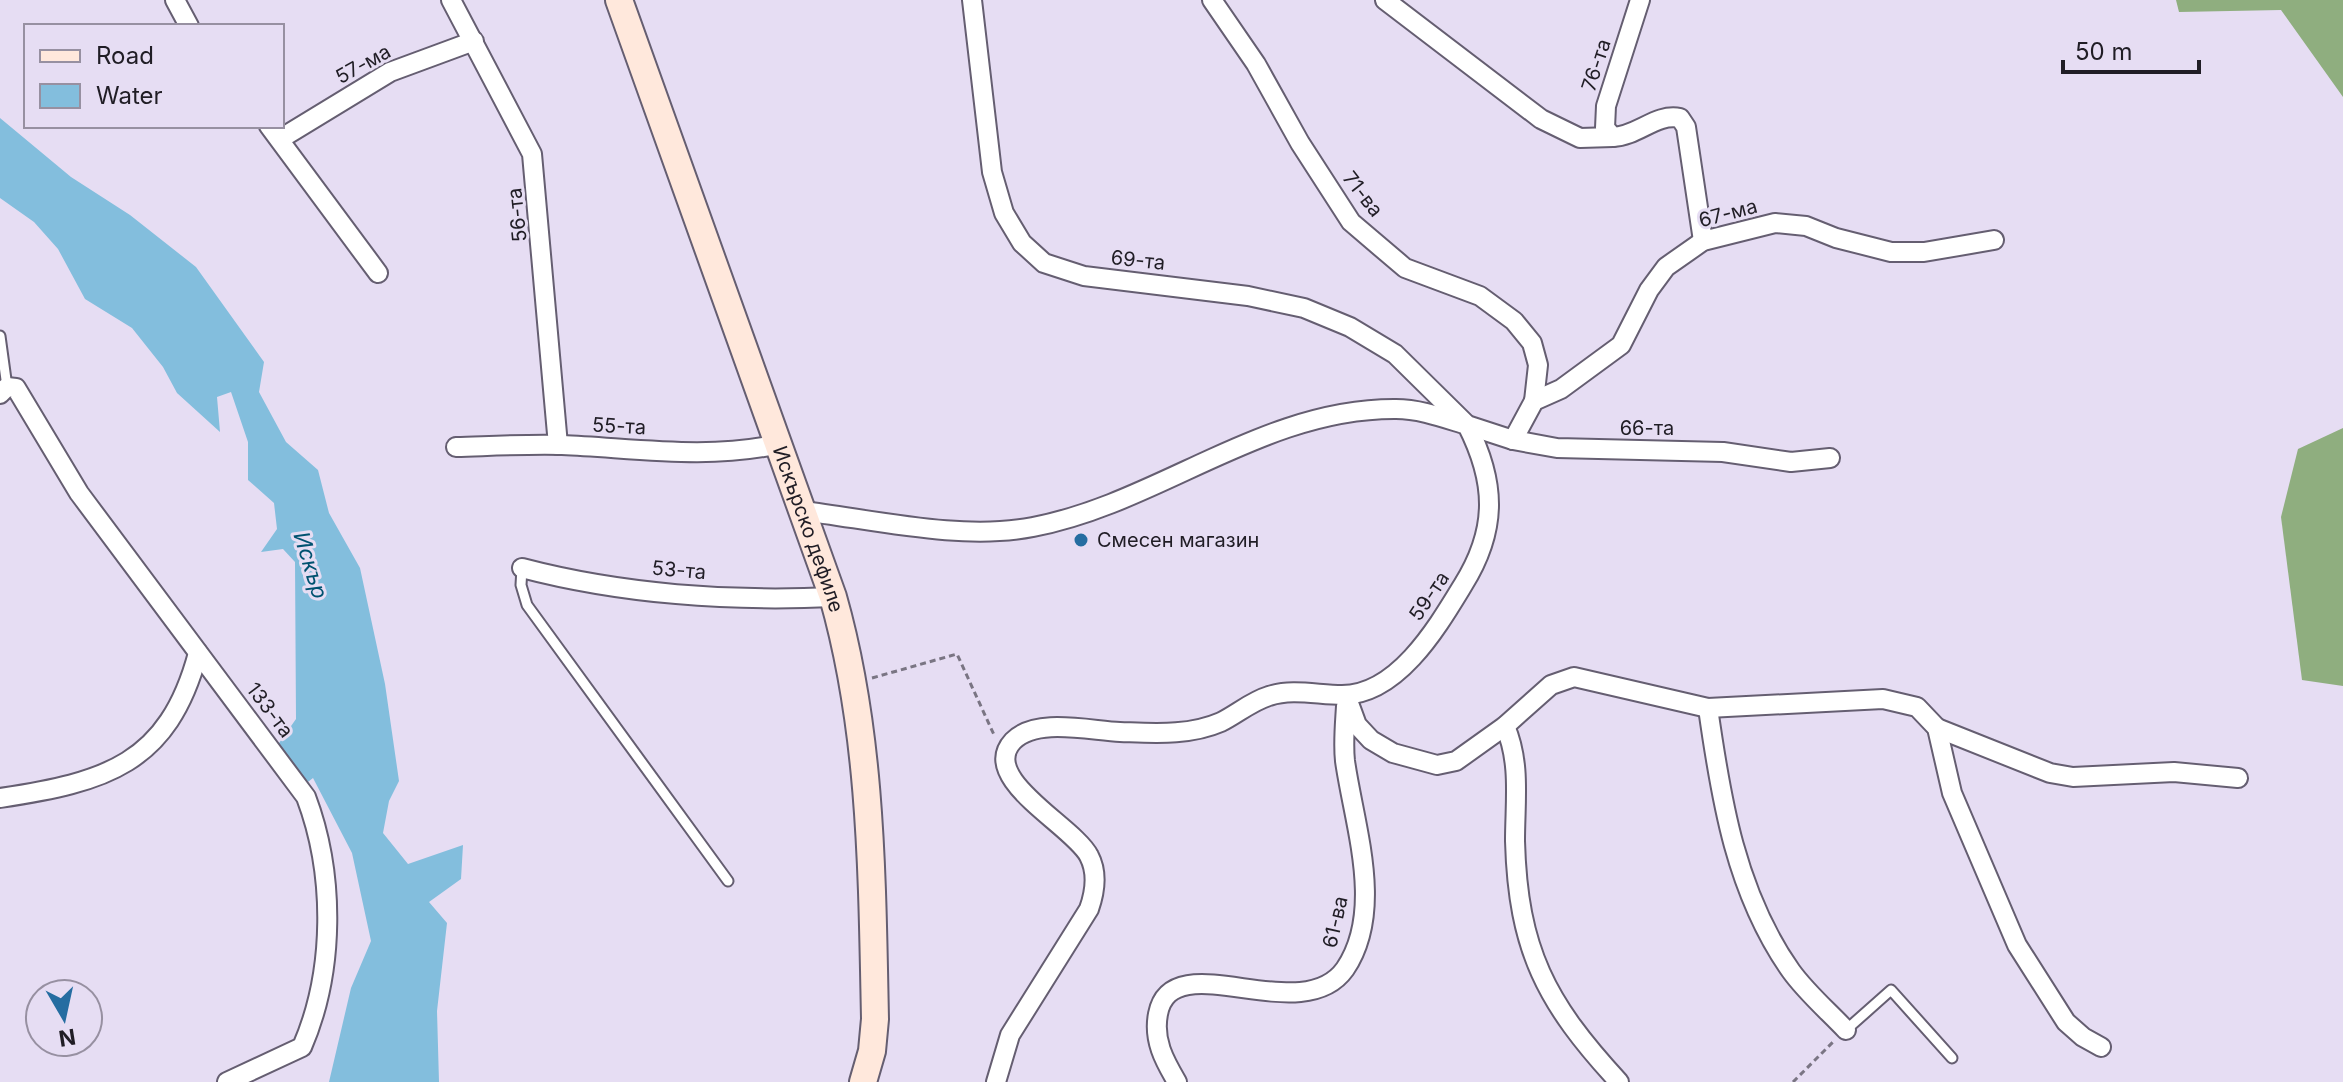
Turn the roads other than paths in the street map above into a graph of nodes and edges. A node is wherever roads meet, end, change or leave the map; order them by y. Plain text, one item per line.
1 (175, 0) edge
2 (451, 0) edge
3 (619, 0) edge
4 (972, 0) edge
5 (1212, 0) edge
6 (1385, 0) edge
7 (1640, 0) edge
8 (188, 24) edge
9 (474, 41) junction
10 (284, 127) edge
11 (275, 132) edge
12 (1613, 137) junction
13 (1994, 240) dead end
14 (1703, 241) junction
15 (378, 273) dead end
16 (0, 336) edge
17 (4, 391) edge
18 (1534, 401) junction
19 (1467, 425) junction
20 (1513, 440) junction
21 (779, 444) junction
22 (558, 445) junction
23 (456, 447) dead end
24 (1830, 458) dead end
25 (803, 511) junction
26 (522, 568) joint
27 (833, 597) junction
28 (198, 653) junction
29 (1346, 695) junction
30 (1708, 708) junction
31 (1505, 726) junction
32 (1937, 728) junction
33 (2238, 778) dead end
34 (0, 798) edge
35 (728, 881) dead end
36 (1846, 1030) joint
37 (2101, 1047) dead end
38 (1952, 1058) dead end
39 (227, 1082) edge
40 (863, 1082) edge
41 (996, 1082) edge
42 (1177, 1082) edge
43 (1619, 1082) edge

1 - 8 street
2 - 9 street, 56-та
3 - 21 main road, Искърско дефиле
4 - 19 street, 69-та
5 - 18 street, 71-ва
6 - 12 street
7 - 12 street, 76-та
9 - 10 street, 57-ма
9 - 22 street, 56-та
11 - 15 street
12 - 14 street
13 - 14 street, 67-ма
14 - 18 street, 67-ма
16 - 17 lane
17 - 28 street, 133-та
18 - 20 street
19 - 20 street, 66-та
19 - 25 street
19 - 29 street, 59-та
20 - 24 street, 66-та
21 - 22 street, 55-та
21 - 25 main road, Искърско дефиле
22 - 23 street, 55-та
25 - 27 main road, Искърско дефиле
26 - 27 street, 53-та
26 - 35 lane
27 - 40 main road, Искърско дефиле
28 - 34 street
28 - 39 street, 133-та
29 - 31 street
29 - 41 street, 59-та
29 - 42 street, 61-ва
30 - 31 street
30 - 32 street
30 - 36 street
31 - 43 street
32 - 33 street
32 - 37 street
36 - 38 lane

